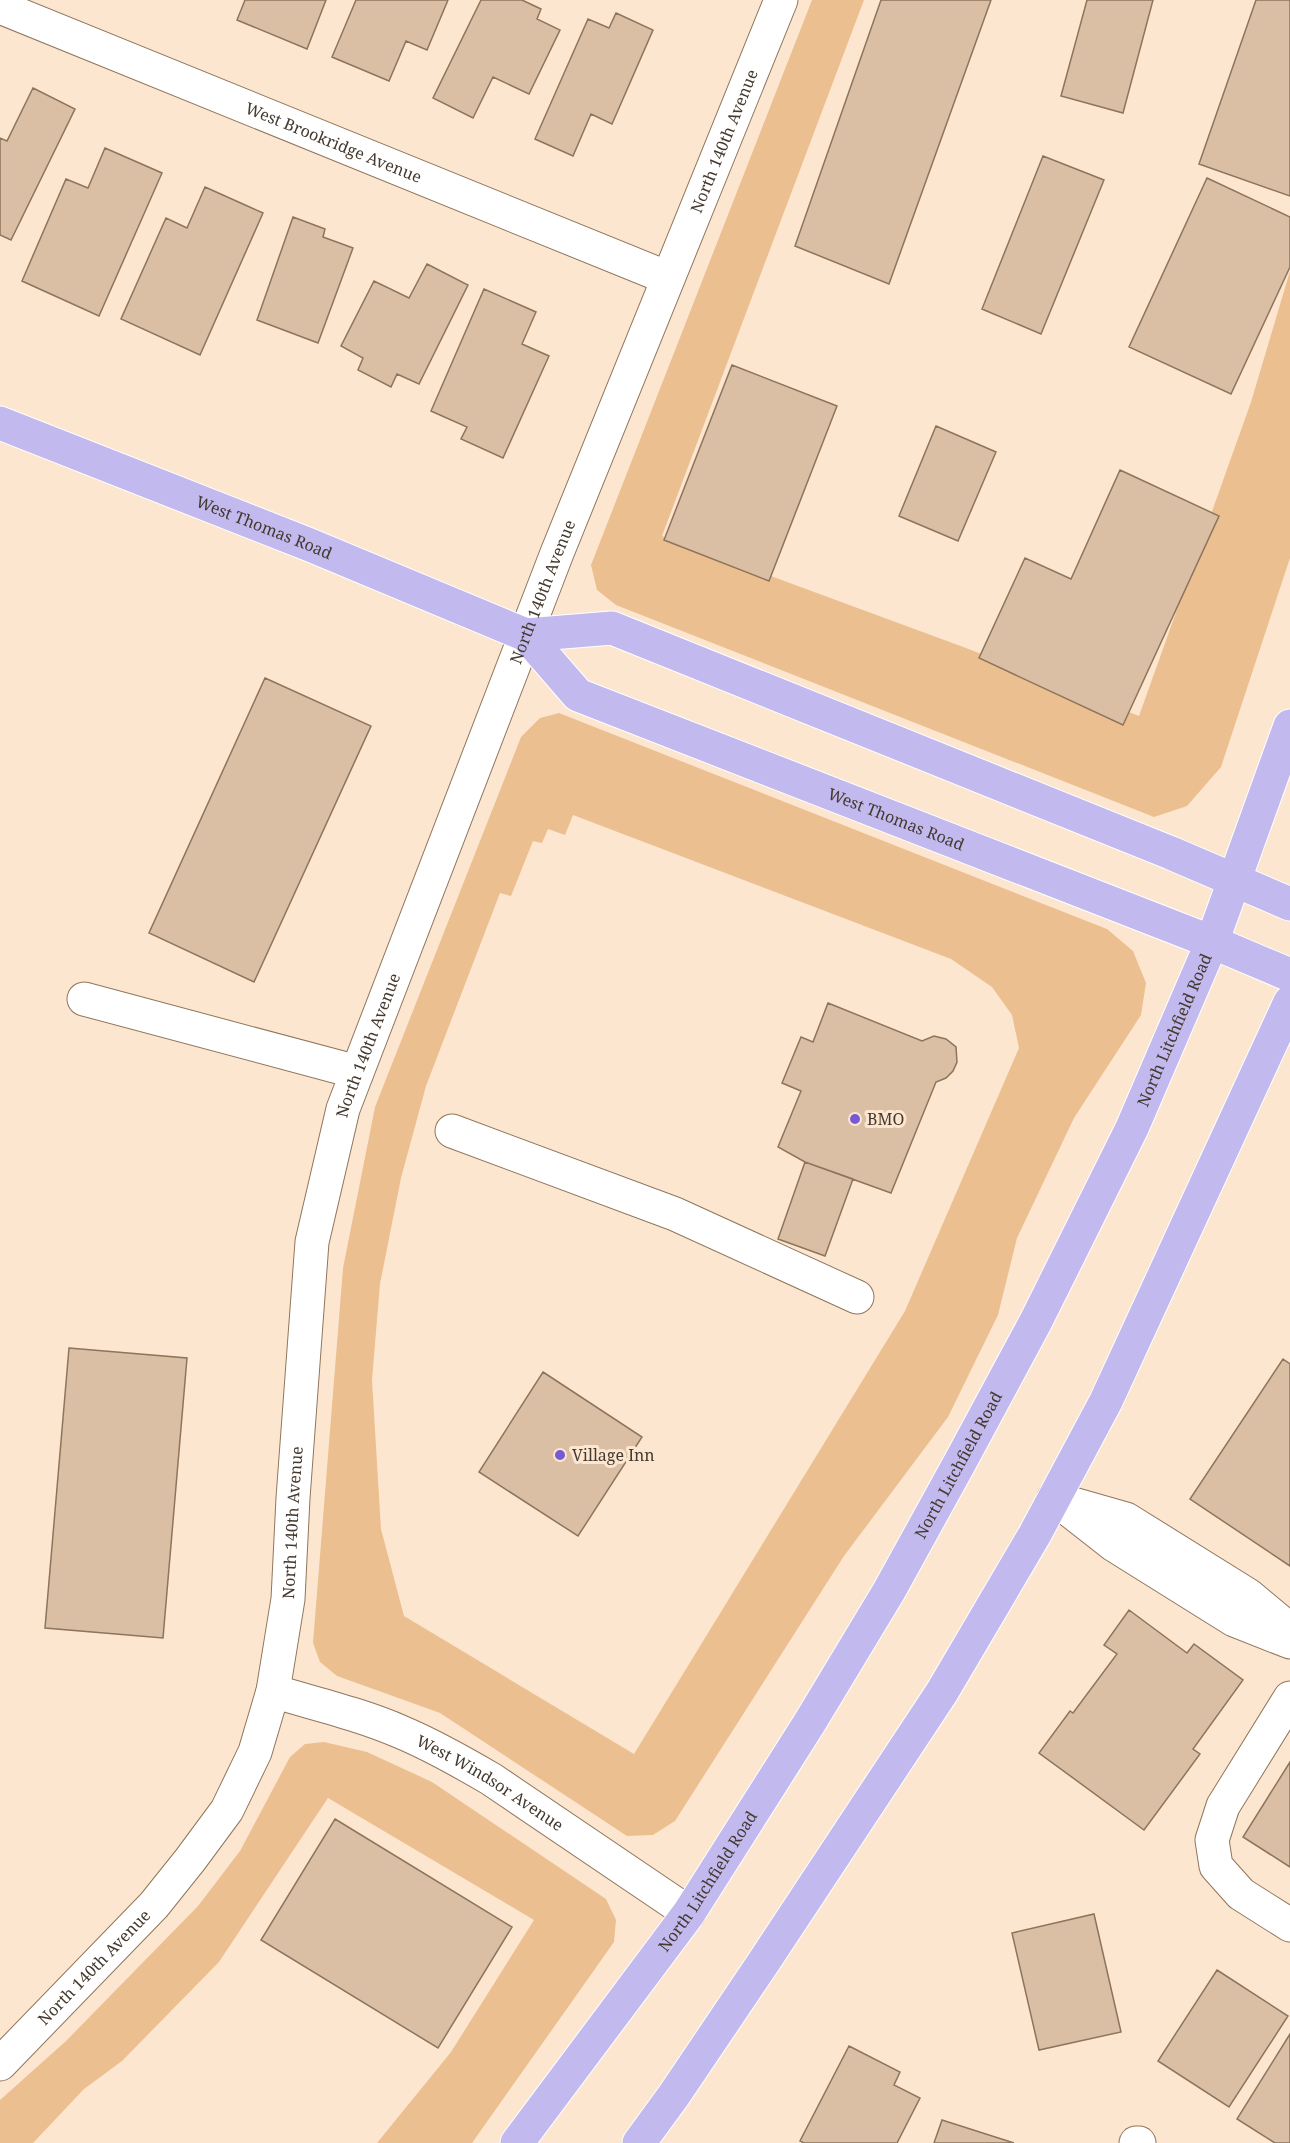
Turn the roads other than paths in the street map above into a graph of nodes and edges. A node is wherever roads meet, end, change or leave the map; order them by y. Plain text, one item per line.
1 (781, 0) edge
2 (0, 7) edge
3 (668, 278) junction
4 (0, 423) edge
5 (526, 634) junction
6 (1290, 726) edge
7 (1235, 879) junction
8 (1290, 904) edge
9 (1212, 942) junction
10 (1290, 975) edge
11 (84, 999) dead end
12 (1290, 1002) edge
13 (357, 1072) junction
14 (452, 1131) dead end
15 (857, 1298) dead end
16 (1054, 1498) junction
17 (1214, 1591) junction
18 (1290, 1630) edge
19 (1290, 1642) edge
20 (273, 1691) junction
21 (1290, 1698) edge
22 (688, 1913) junction
23 (1290, 1925) edge
24 (0, 2064) edge
25 (517, 2143) edge
26 (639, 2143) edge

1 - 3 street, North 140th Avenue
2 - 3 street, West Brookridge Avenue
3 - 5 street, North 140th Avenue
4 - 5 main road, West Thomas Road
5 - 7 main road, West Thomas Road
5 - 9 main road, West Thomas Road
5 - 13 street, North 140th Avenue
6 - 7 main road, North Litchfield Road
7 - 8 main road, West Thomas Road
7 - 9 main road, North Litchfield Road
9 - 10 main road, West Thomas Road
9 - 22 main road, North Litchfield Road
11 - 13 street
12 - 16 main road
13 - 20 street, North 140th Avenue
14 - 15 street
16 - 17 street
16 - 26 main road
17 - 18 street
17 - 19 street
20 - 22 street, West Windsor Avenue
20 - 24 street, North 140th Avenue
21 - 23 street
22 - 25 main road, North Litchfield Road

